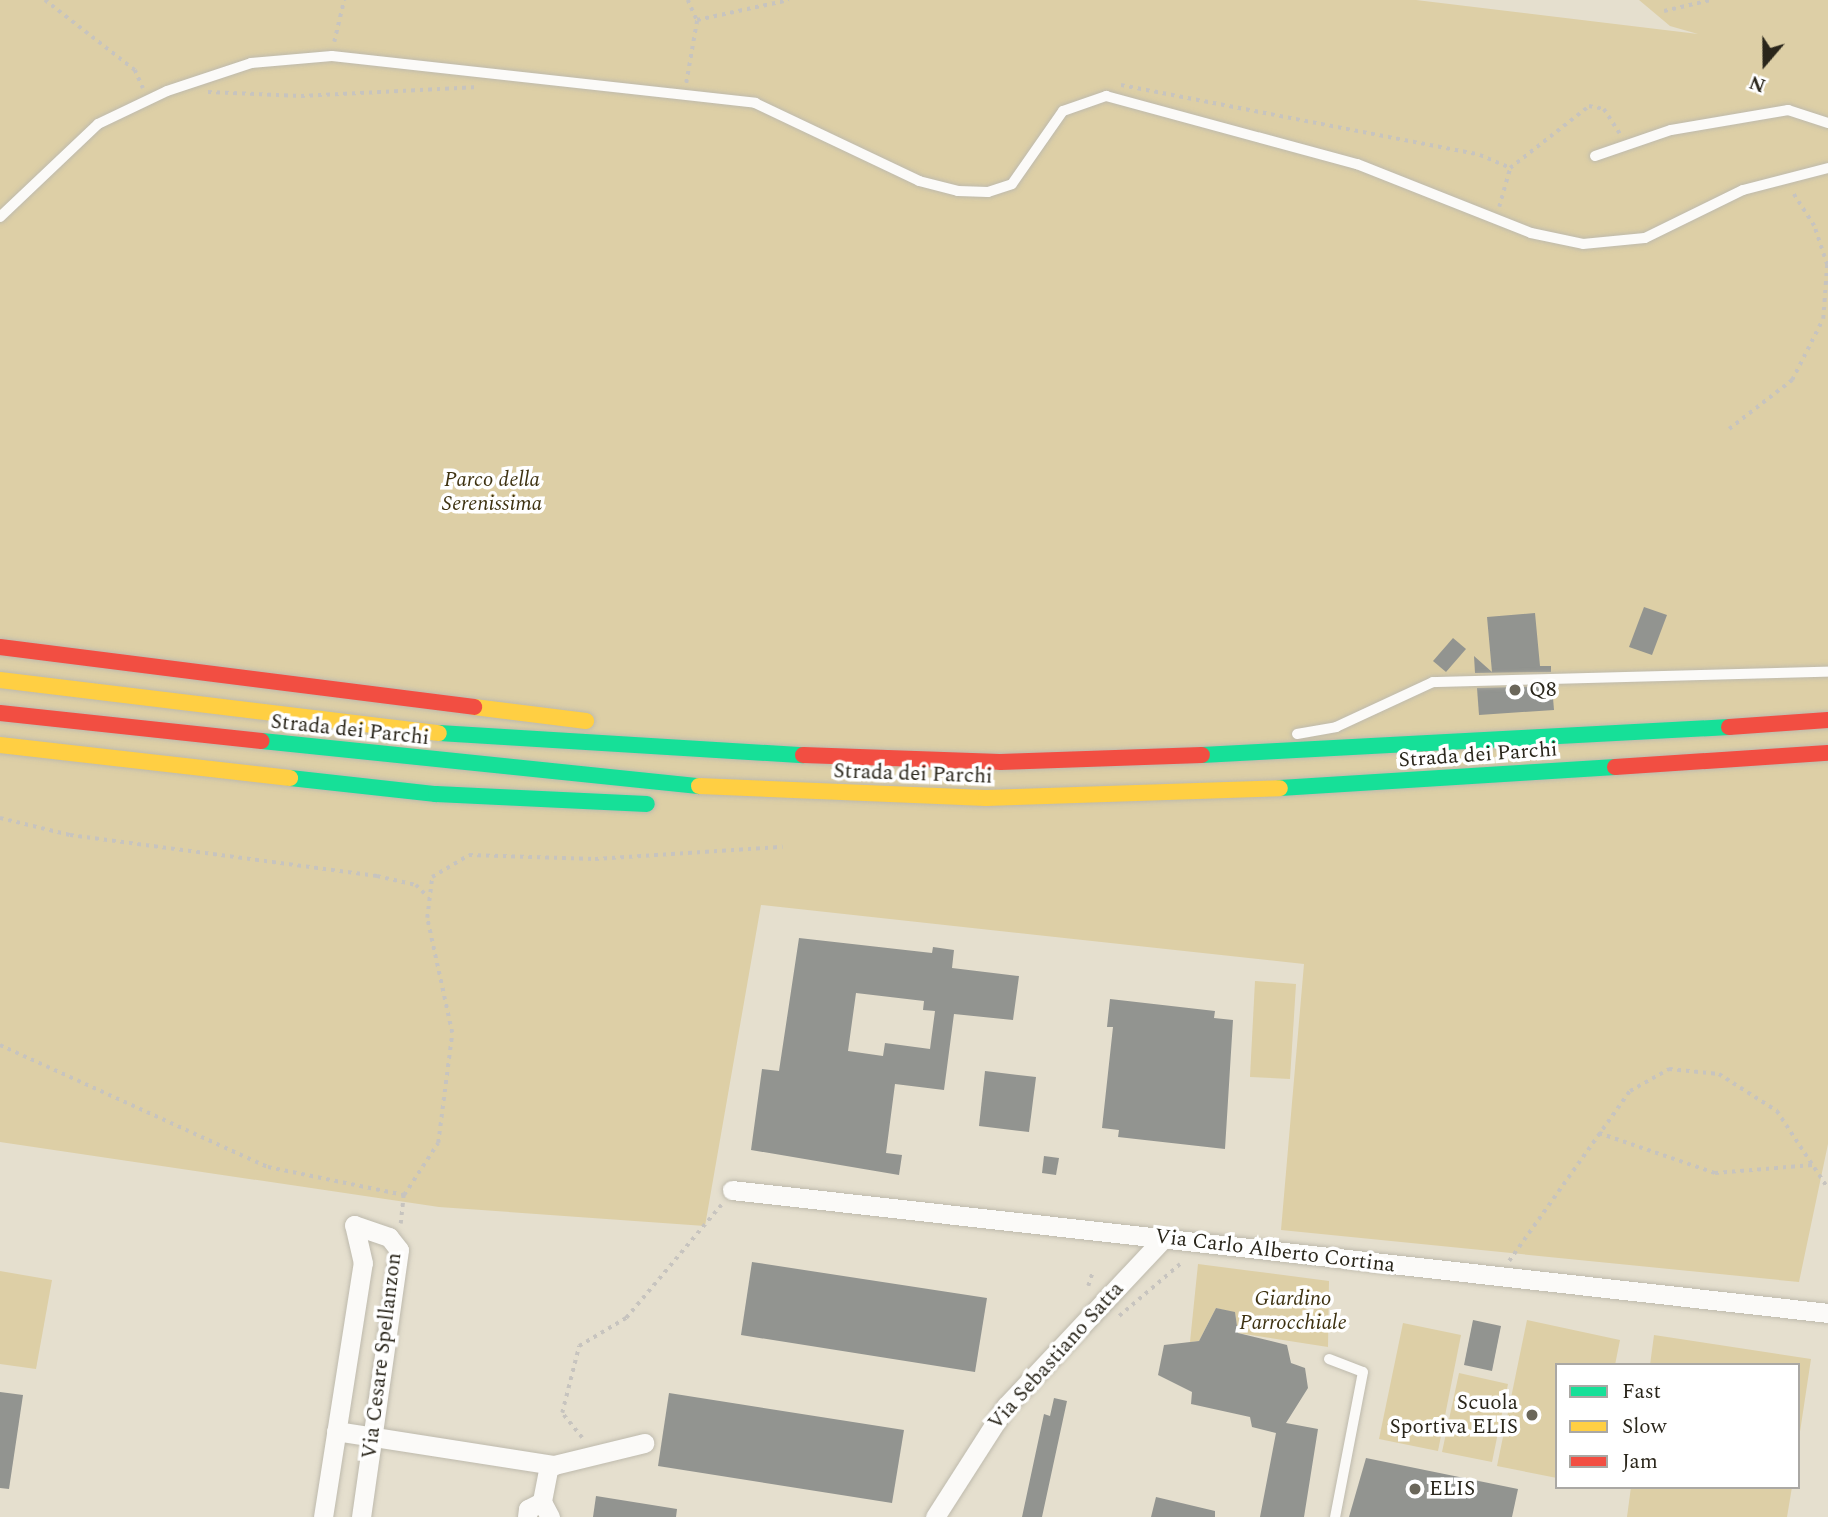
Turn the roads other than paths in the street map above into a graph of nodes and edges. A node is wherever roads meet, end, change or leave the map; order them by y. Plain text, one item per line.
1 (1828, 122) edge
2 (1595, 156) dead end
3 (1828, 168) edge
4 (0, 217) edge
5 (0, 647) edge
6 (1828, 672) edge
7 (0, 680) edge
8 (0, 713) edge
9 (1828, 720) edge
10 (0, 745) edge
11 (1828, 753) edge
12 (837, 755) junction
13 (1170, 760) junction
14 (986, 798) junction
15 (670, 805) dead end
16 (735, 807) dead end
17 (732, 1190) road end
18 (1164, 1238) junction
19 (1825, 1316) edge
20 (1329, 1359) dead end
21 (336, 1431) junction
22 (373, 1436) junction
23 (644, 1443) dead end
24 (550, 1465) junction
25 (546, 1510) edge
26 (323, 1517) edge
27 (361, 1517) edge
28 (527, 1517) edge
29 (935, 1517) edge
30 (1335, 1517) edge

1 - 2 lane
3 - 4 lane
5 - 12 highway
6 - 13 lane
7 - 12 highway, Strada dei Parchi
8 - 14 highway, Strada dei Parchi
9 - 13 highway, Strada dei Parchi
10 - 15 highway
11 - 14 highway, Strada dei Parchi
12 - 13 highway, Strada dei Parchi
14 - 16 highway
17 - 18 street, Via Carlo Alberto Cortina
18 - 19 street, Via Carlo Alberto Cortina
18 - 29 street, Via Sebastiano Satta
20 - 30 lane
21 - 22 street
21 - 22 street, Via Cesare Spellanzon
21 - 26 street, Via Cesare Spellanzon
22 - 24 street
22 - 27 street, Via Cesare Spellanzon
23 - 24 street
24 - 25 street
25 - 28 street

